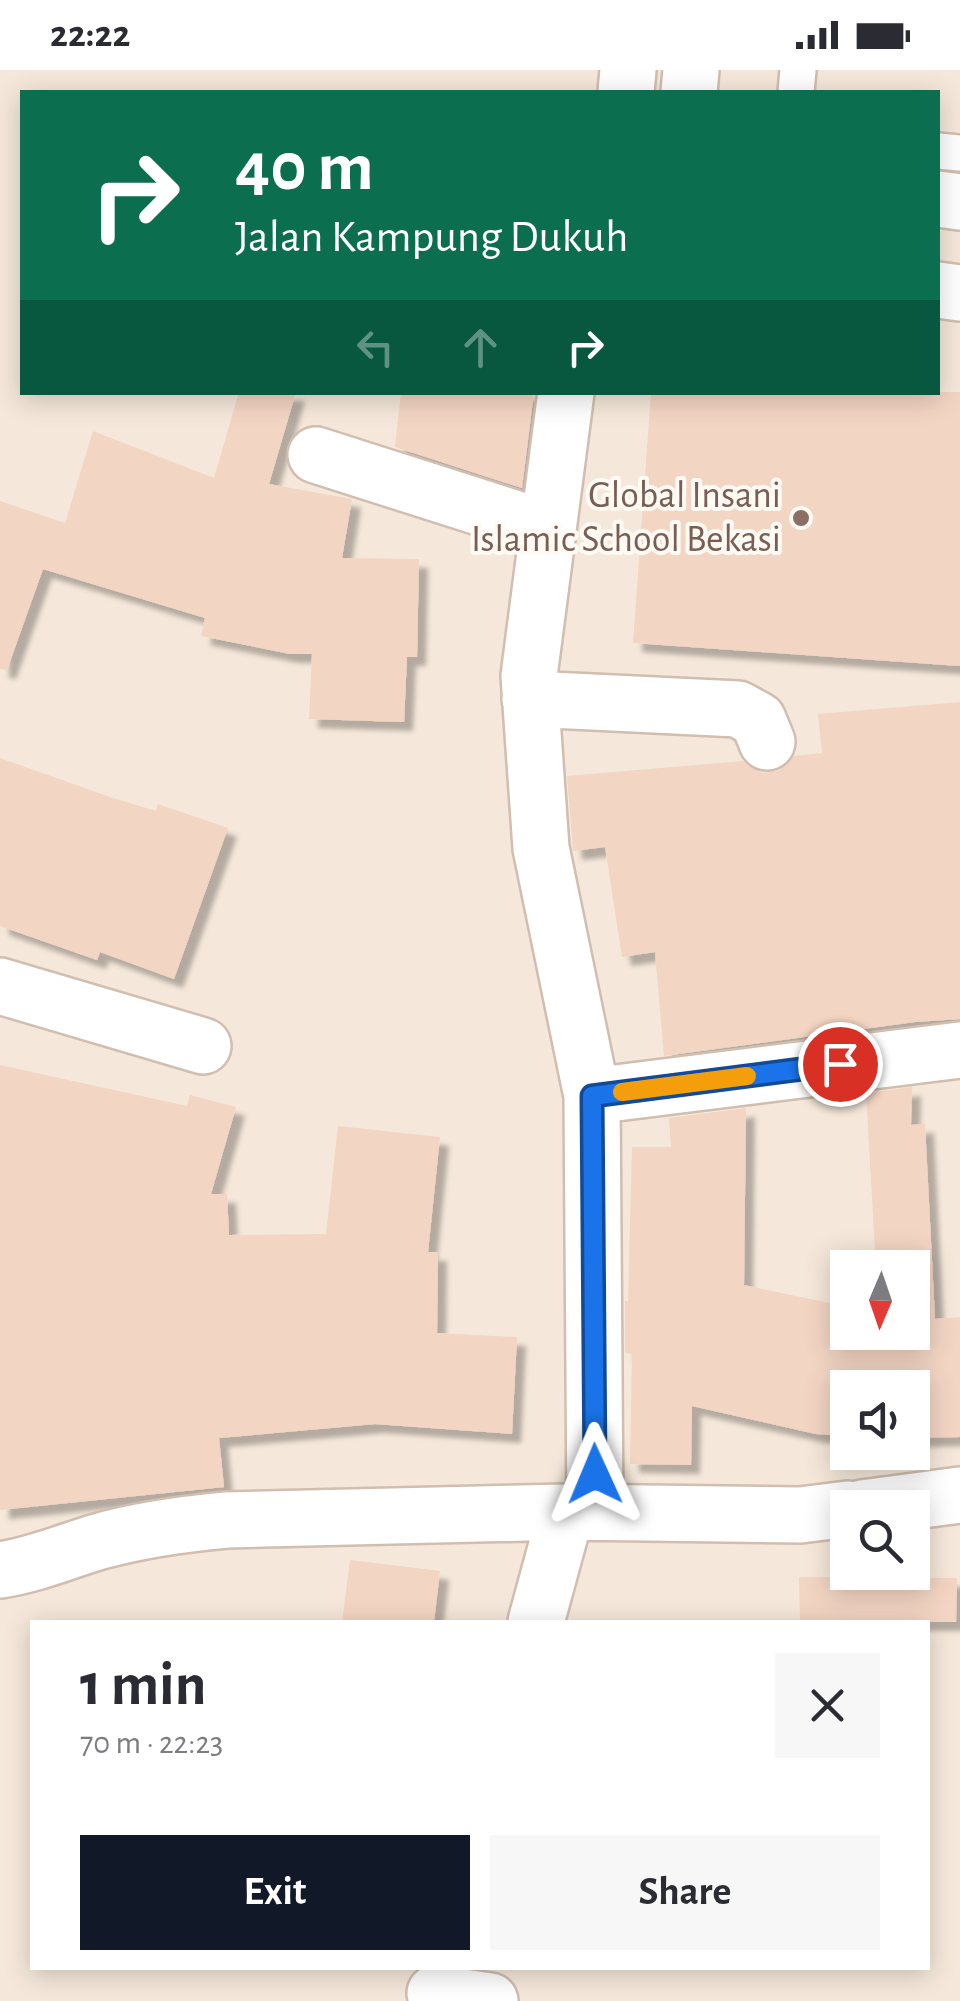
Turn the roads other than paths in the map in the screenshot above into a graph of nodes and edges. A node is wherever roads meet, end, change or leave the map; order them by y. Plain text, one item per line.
1 (566, 395) edge
2 (316, 455) dead end
3 (548, 529) junction
4 (530, 699) junction
5 (767, 742) dead end
6 (0, 986) edge
7 (202, 1046) dead end
8 (960, 1050) edge
9 (592, 1096) junction
10 (960, 1495) edge
11 (930, 1499) edge
12 (830, 1511) edge
13 (581, 1512) junction
14 (0, 1570) edge
15 (537, 1620) edge
16 (437, 1987) edge
17 (490, 2001) edge

1 - 3 street
2 - 3 street
3 - 4 street
4 - 5 street
4 - 9 street
6 - 7 street
8 - 9 street
9 - 13 street
10 - 11 street
12 - 13 street
13 - 14 street
13 - 15 street
16 - 17 street

